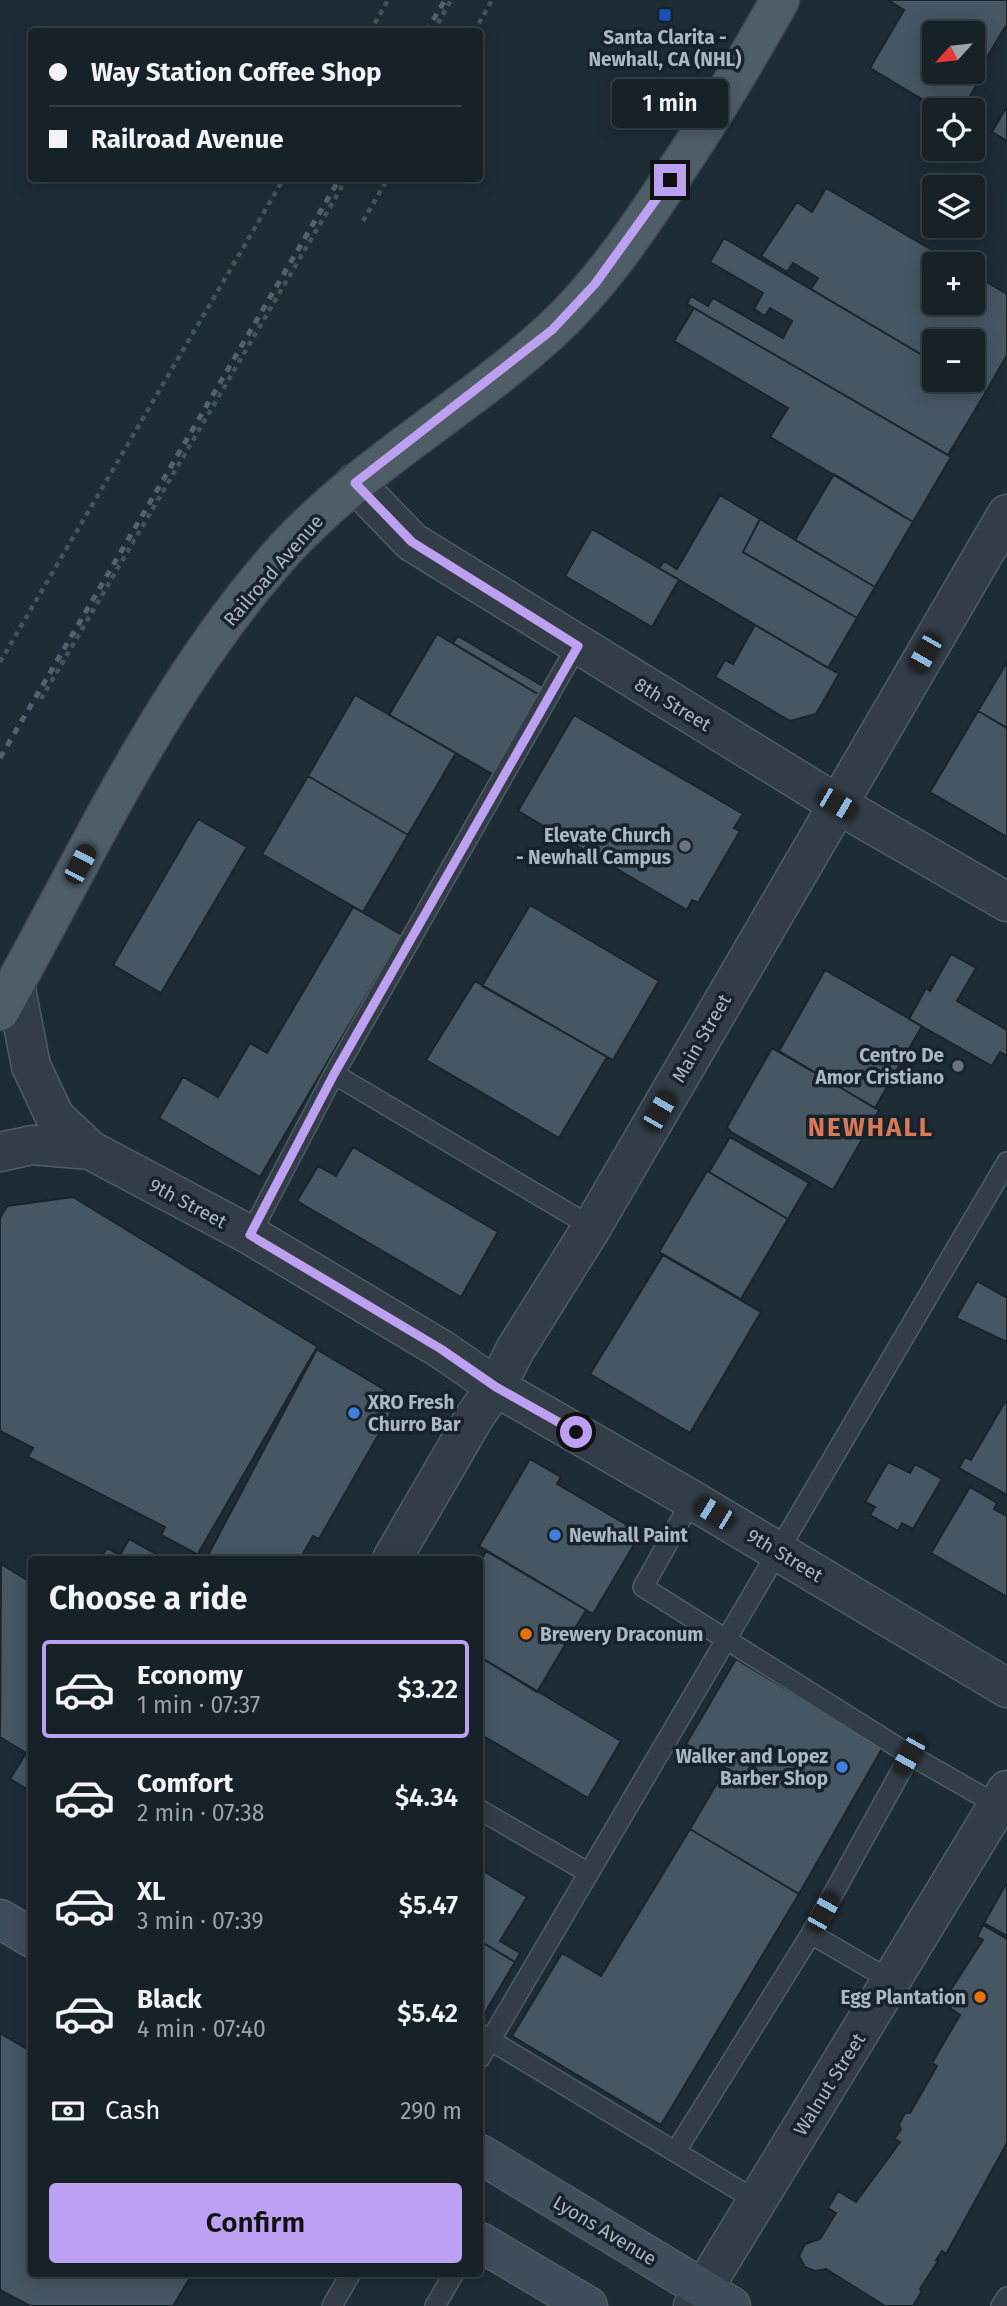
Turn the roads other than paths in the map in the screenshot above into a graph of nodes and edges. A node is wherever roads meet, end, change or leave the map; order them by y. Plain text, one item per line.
1 (780, 0) edge
2 (355, 483) junction
3 (1007, 514) edge
4 (578, 646) junction
5 (837, 804) junction
6 (1007, 902) edge
7 (8, 997) edge
8 (334, 1074) junction
9 (90, 1150) junction
10 (0, 1152) edge
11 (1007, 1163) edge
12 (592, 1227) junction
13 (250, 1235) junction
14 (496, 1387) junction
15 (692, 1500) junction
16 (780, 1551) junction
17 (394, 1556) edge
18 (727, 1640) junction
19 (1007, 1688) edge
20 (909, 1755) junction
21 (1003, 1798) edge
22 (483, 1812) edge
23 (589, 1873) junction
24 (0, 1919) edge
25 (811, 1934) junction
26 (28, 1936) edge
27 (892, 1981) junction
28 (483, 2044) edge
29 (676, 2151) junction
30 (483, 2156) edge
31 (757, 2201) junction
32 (483, 2244) edge
33 (349, 2277) edge
34 (452, 2277) edge
35 (1007, 2297) edge
36 (709, 2300) edge
37 (331, 2306) edge
38 (435, 2306) edge
39 (588, 2306) edge
40 (1001, 2306) edge

1 - 2 main road, Railroad Avenue
2 - 4 street, 8th Street
2 - 7 main road, Railroad Avenue
3 - 5 street, Main Street
4 - 5 street, 8th Street
4 - 8 lane
5 - 6 street, 8th Street
5 - 12 street, Main Street
7 - 9 street, 9th Street
8 - 12 lane
8 - 13 lane
9 - 10 street, 9th Street
9 - 13 street, 9th Street
11 - 16 lane
12 - 14 street, Main Street
13 - 14 street, 9th Street
14 - 15 street, 9th Street
14 - 17 street, Main Street
15 - 16 street, 9th Street
15 - 18 lane
16 - 18 lane
16 - 19 street, 9th Street
18 - 20 lane
18 - 23 lane
20 - 21 lane
20 - 25 lane
21 - 27 street, Walnut Street
22 - 23 lane
23 - 28 lane
24 - 26 main road
25 - 27 lane
25 - 29 lane
27 - 31 street, Walnut Street
28 - 29 lane
29 - 31 lane
30 - 36 main road, Lyons Avenue
31 - 36 street, Walnut Street
32 - 39 main road
33 - 37 lane
34 - 38 lane
35 - 40 lane

